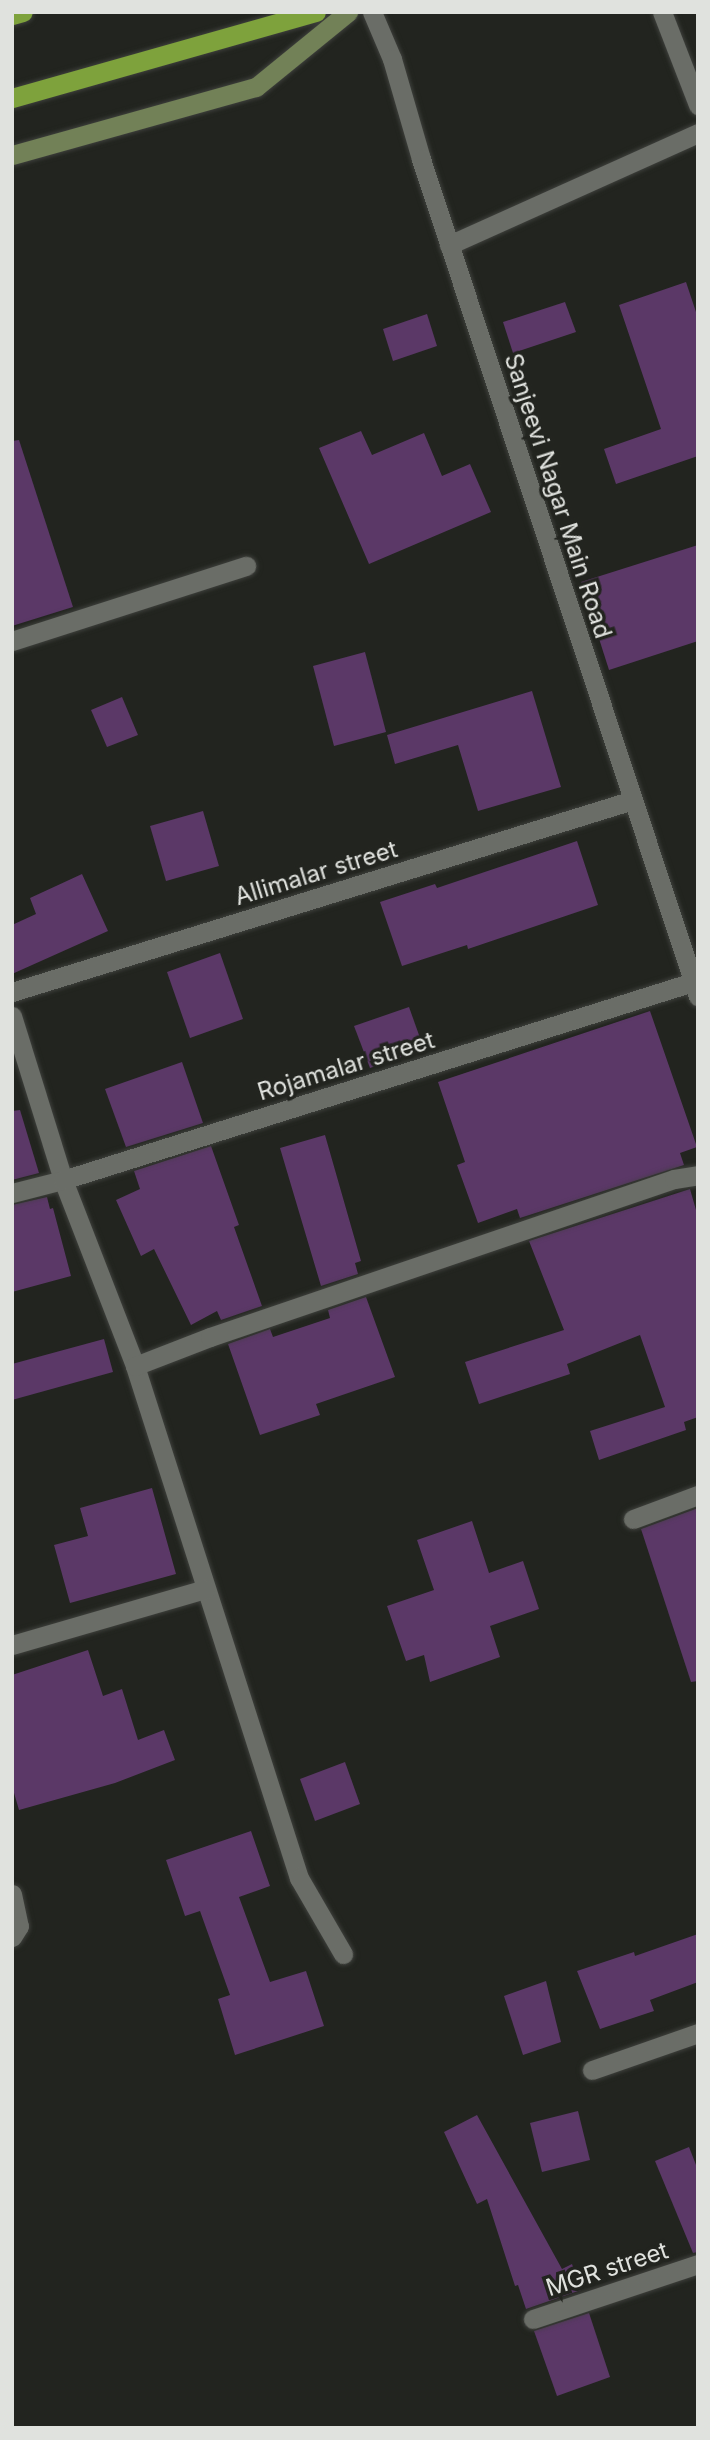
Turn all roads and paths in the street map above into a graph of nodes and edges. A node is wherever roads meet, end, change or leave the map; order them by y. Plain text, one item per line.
1 (23, 12) edge
2 (316, 12) edge
3 (348, 12) edge
4 (372, 12) edge
5 (662, 12) edge
6 (12, 15) edge
7 (12, 98) edge
8 (698, 105) edge
9 (698, 133) edge
10 (12, 155) edge
11 (449, 245) junction
12 (246, 566) dead end
13 (12, 641) edge
14 (634, 800) junction
15 (695, 989) edge
16 (12, 992) edge
17 (12, 1016) edge
18 (698, 1175) edge
19 (63, 1180) junction
20 (12, 1193) edge
21 (135, 1366) junction
22 (698, 1495) edge
23 (633, 1519) dead end
24 (205, 1589) junction
25 (12, 1645) edge
26 (12, 1894) edge
27 (12, 1937) edge
28 (343, 1954) dead end
29 (698, 2033) edge
30 (592, 2070) dead end
31 (698, 2264) edge
32 (533, 2319) dead end

1 - 6 highway
2 - 7 highway
3 - 10 main road
4 - 11 street, Sanjeevi Nagar Main Road
5 - 8 street
9 - 11 street
11 - 14 street, Sanjeevi Nagar Main Road
12 - 13 street
14 - 15 street, Sanjeevi Nagar Main Road
14 - 16 street, Allimalar street
15 - 19 street, Rojamalar street
17 - 19 street
18 - 21 street
19 - 20 street, Rojamalar street
19 - 21 street
21 - 24 street
22 - 23 street
24 - 25 street
24 - 28 street
26 - 27 street
29 - 30 street
31 - 32 street, MGR street

